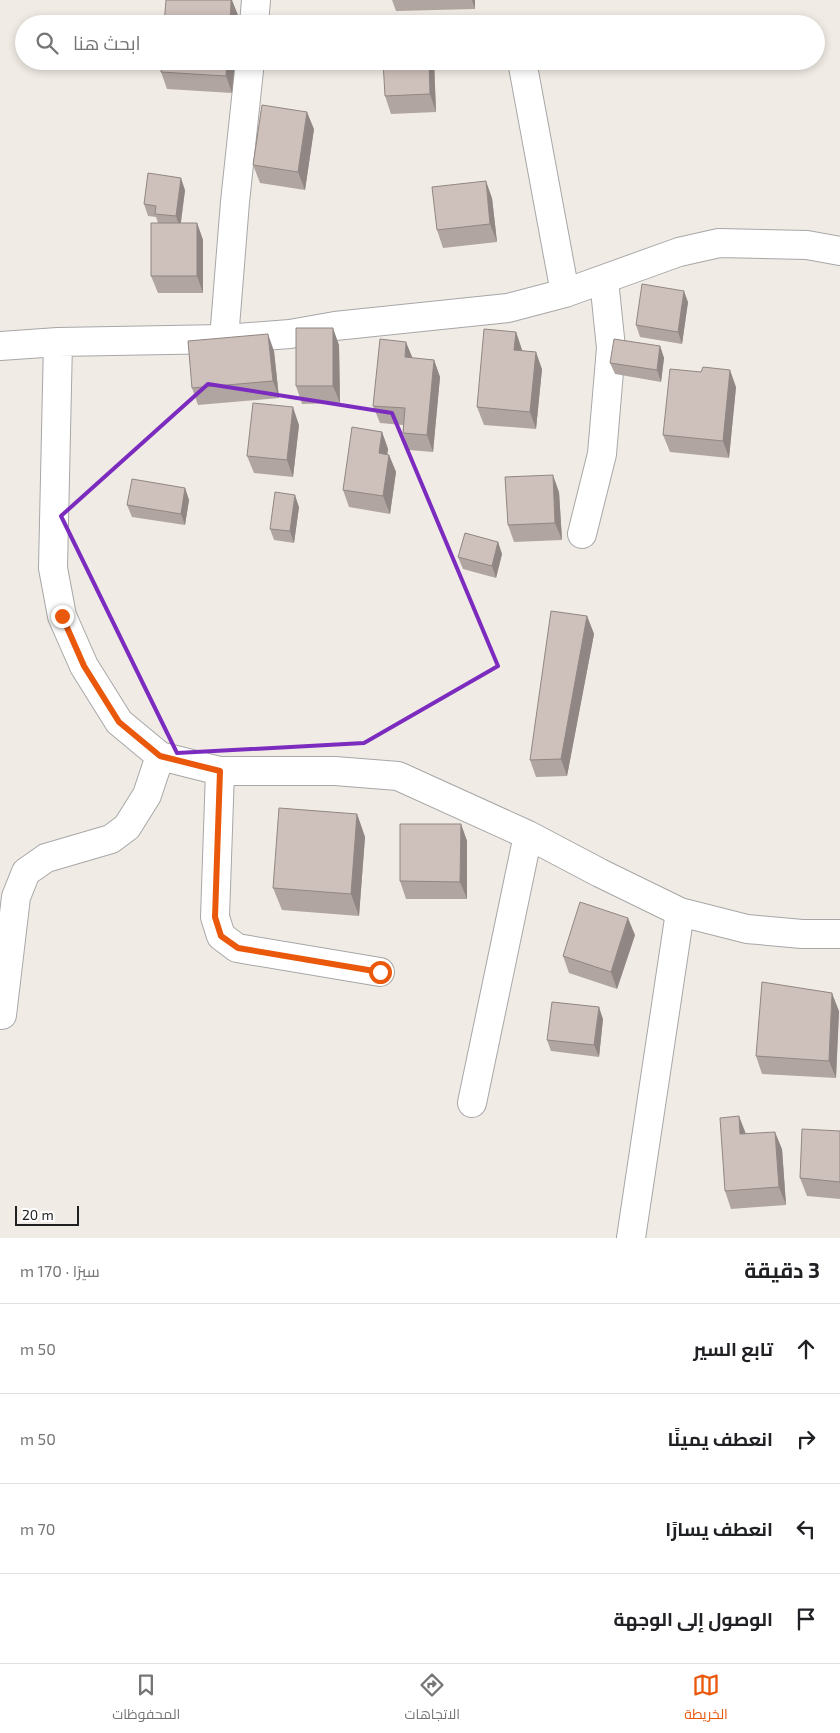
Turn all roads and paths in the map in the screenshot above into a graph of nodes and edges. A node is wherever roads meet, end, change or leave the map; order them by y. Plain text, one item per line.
1 (256, 0) edge
2 (255, 15) edge
3 (249, 70) edge
4 (524, 70) edge
5 (840, 251) edge
6 (604, 280) junction
7 (564, 293) junction
8 (224, 339) junction
9 (58, 342) junction
10 (0, 346) edge
11 (582, 534) dead end
12 (160, 756) junction
13 (220, 771) junction
14 (528, 835) junction
15 (680, 912) junction
16 (840, 934) edge
17 (380, 972) dead end
18 (2, 1015) dead end
19 (472, 1104) dead end
20 (631, 1238) edge

1 - 2 street
3 - 8 street
4 - 7 street
5 - 6 street
6 - 7 street
6 - 11 street
7 - 8 street
8 - 9 street
9 - 10 street
9 - 12 street
12 - 13 street
12 - 18 street
13 - 14 street
13 - 17 street
14 - 15 street
14 - 19 street
15 - 16 street
15 - 20 street

